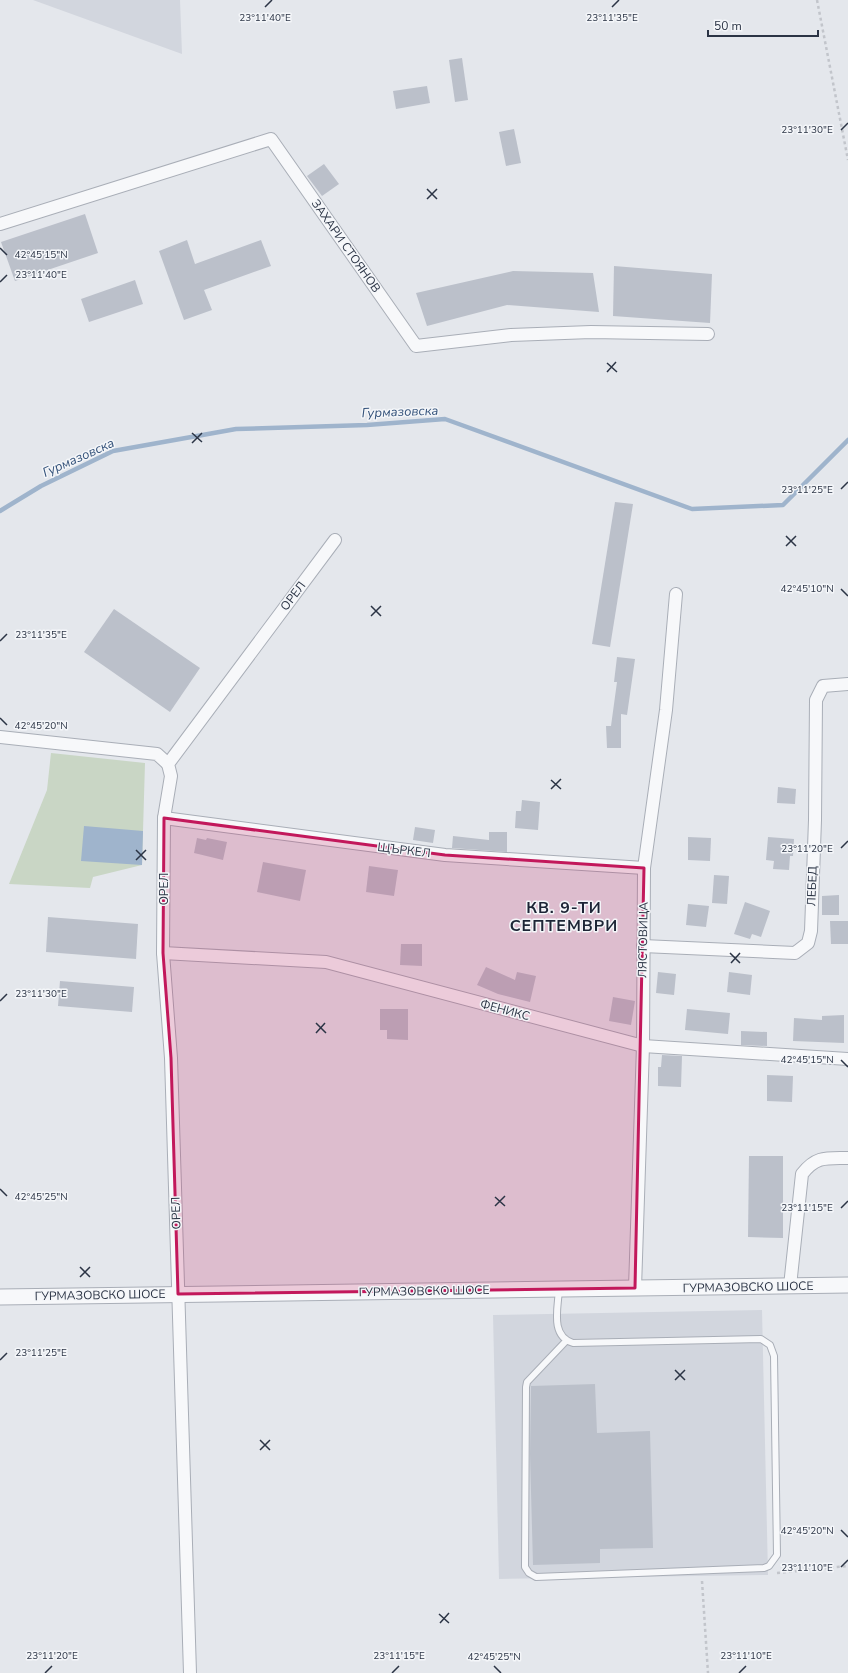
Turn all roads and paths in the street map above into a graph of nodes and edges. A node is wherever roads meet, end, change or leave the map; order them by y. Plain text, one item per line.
1 (817, 0) edge
2 (848, 160) edge
3 (0, 224) edge
4 (708, 334) dead end
5 (335, 540) dead end
6 (676, 594) dead end
7 (848, 684) edge
8 (0, 737) edge
9 (168, 764) junction
10 (164, 818) junction
11 (644, 868) junction
12 (643, 946) junction
13 (163, 953) junction
14 (643, 1046) junction
15 (848, 1059) edge
16 (848, 1158) edge
17 (848, 1285) edge
18 (790, 1286) junction
19 (635, 1288) junction
20 (558, 1289) junction
21 (178, 1294) junction
22 (0, 1296) edge
23 (566, 1341) junction
24 (848, 1566) edge
25 (771, 1574) dead end
26 (710, 1580) dead end
27 (190, 1673) edge
28 (708, 1673) edge

1 - 2 path
3 - 4 street, ЗАХАРИ СТОЯНОВ
5 - 9 street, ОРЕЛ
6 - 11 street, ЛЯСТОВИЦА
7 - 12 street, ЛЕБЕД
8 - 9 street
9 - 10 street, ОРЕЛ
10 - 11 street, ЩЪРКЕЛ
10 - 13 street, ОРЕЛ
11 - 12 street, ЛЯСТОВИЦА
12 - 14 street, ЛЯСТОВИЦА
13 - 14 street, ФЕНИКС
13 - 21 street, ОРЕЛ
14 - 15 street, ФЕНИКС
14 - 19 street, ЛЯСТОВИЦА
16 - 18 street
17 - 18 street, ГУРМАЗОВСКО ШОСЕ
18 - 19 street, ГУРМАЗОВСКО ШОСЕ
19 - 20 street, ГУРМАЗОВСКО ШОСЕ
20 - 21 street, ГУРМАЗОВСКО ШОСЕ
20 - 23 lane
21 - 22 street, ГУРМАЗОВСКО ШОСЕ
21 - 27 street, ОРЕЛ
23 - 23 lane
24 - 25 path
26 - 28 path

